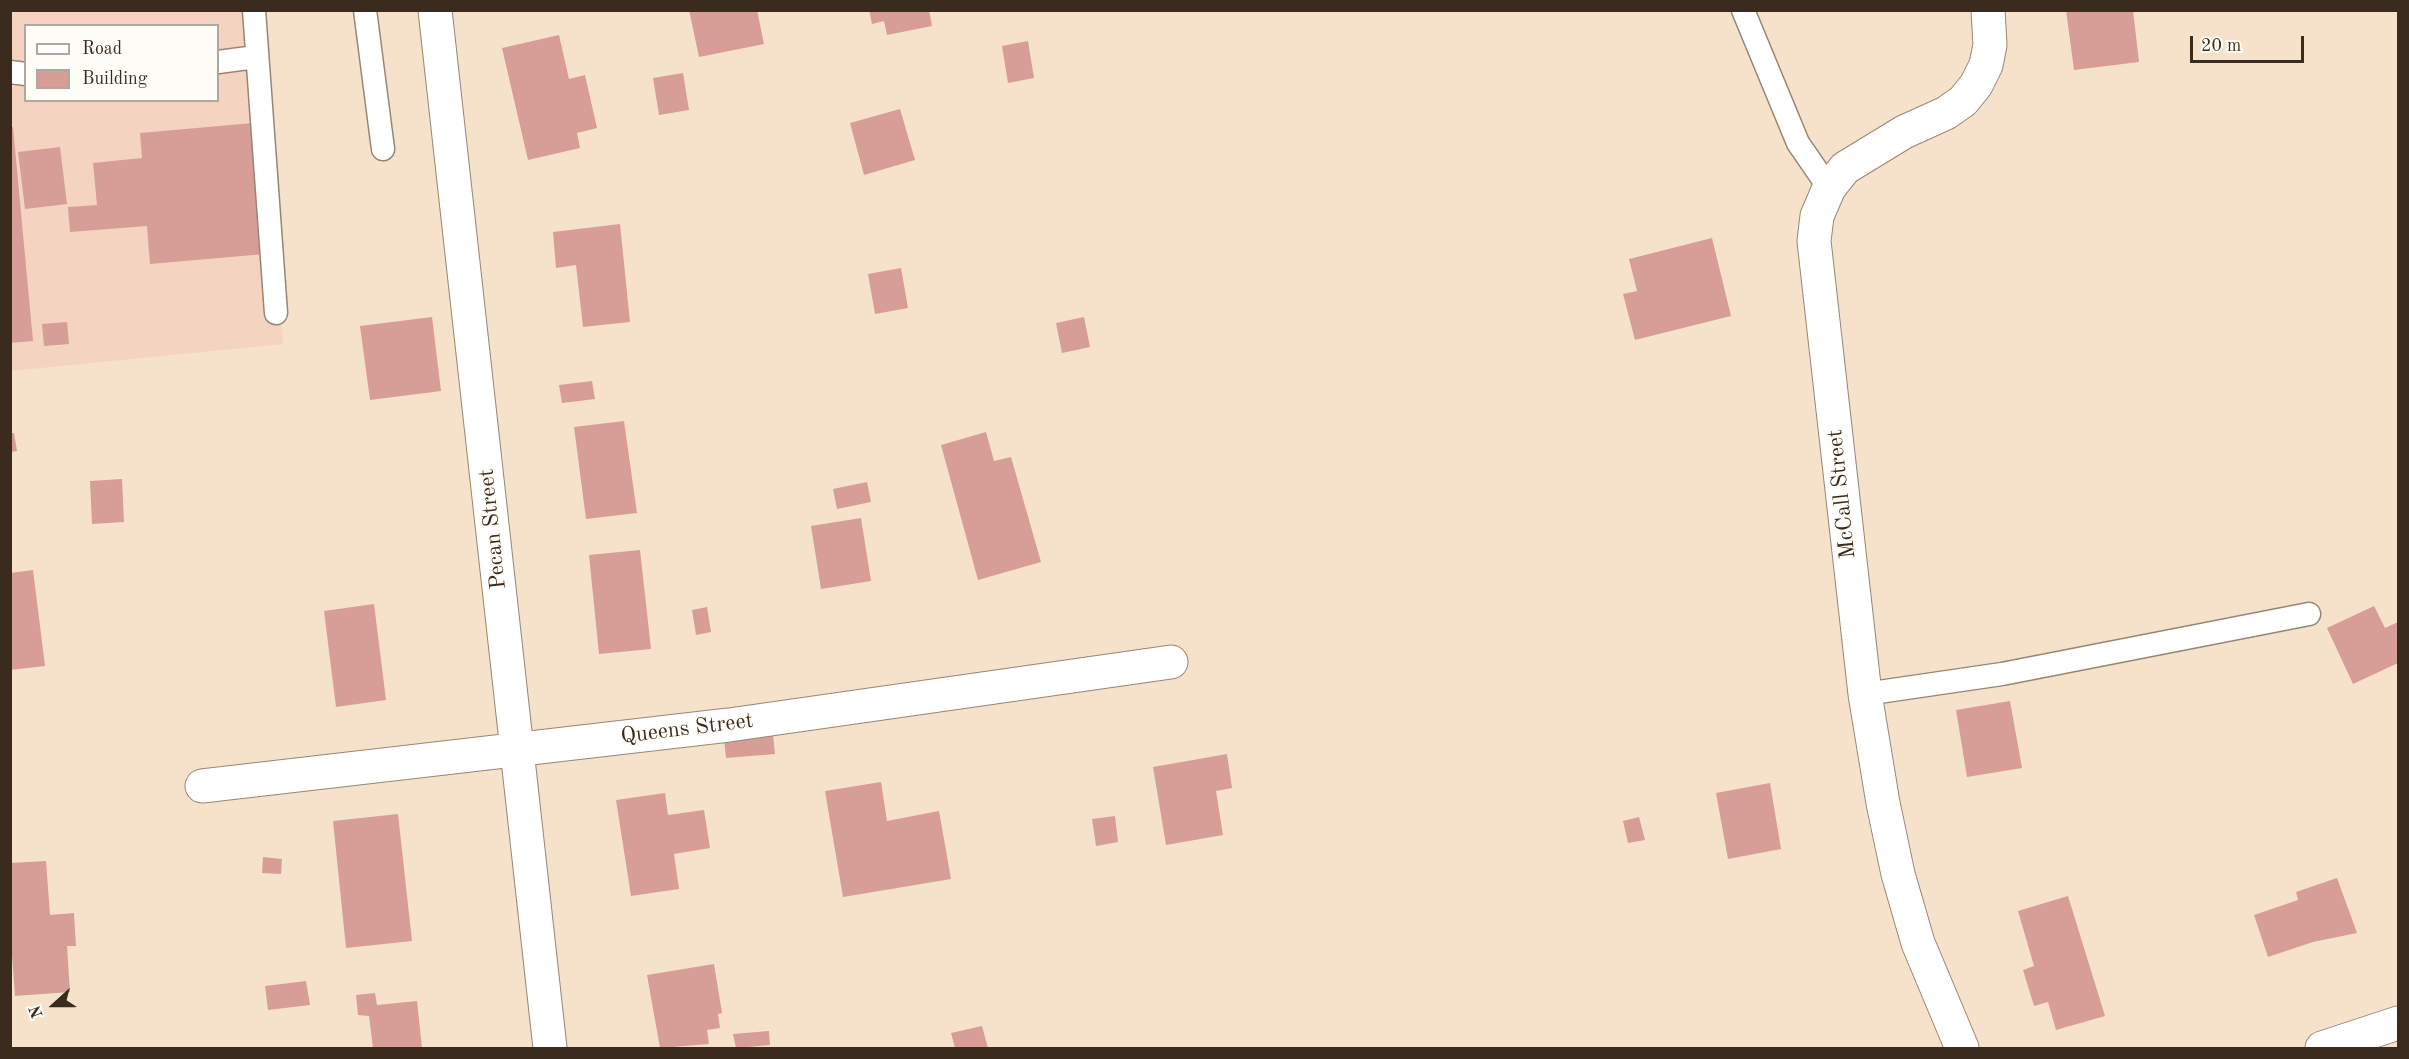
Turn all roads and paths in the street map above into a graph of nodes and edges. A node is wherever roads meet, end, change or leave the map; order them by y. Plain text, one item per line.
1 (254, 10) edge
2 (365, 10) edge
3 (435, 10) edge
4 (1743, 10) edge
5 (1988, 10) edge
6 (256, 57) junction
7 (219, 62) edge
8 (383, 149) dead end
9 (1828, 188) junction
10 (276, 313) dead end
11 (2309, 614) dead end
12 (1171, 662) dead end
13 (1865, 694) junction
14 (518, 750) junction
15 (202, 786) dead end
16 (2398, 1023) edge
17 (550, 1048) edge
18 (1962, 1048) edge
19 (2322, 1048) edge

1 - 6 lane
2 - 8 lane
3 - 14 street, Pecan Street
4 - 9 lane
5 - 9 street, McCall Street
6 - 7 lane
6 - 10 lane
9 - 13 street, McCall Street
11 - 13 lane
12 - 14 street, Queens Street
13 - 18 street, McCall Street
14 - 15 street, Queens Street
14 - 17 street, Pecan Street
16 - 19 street

